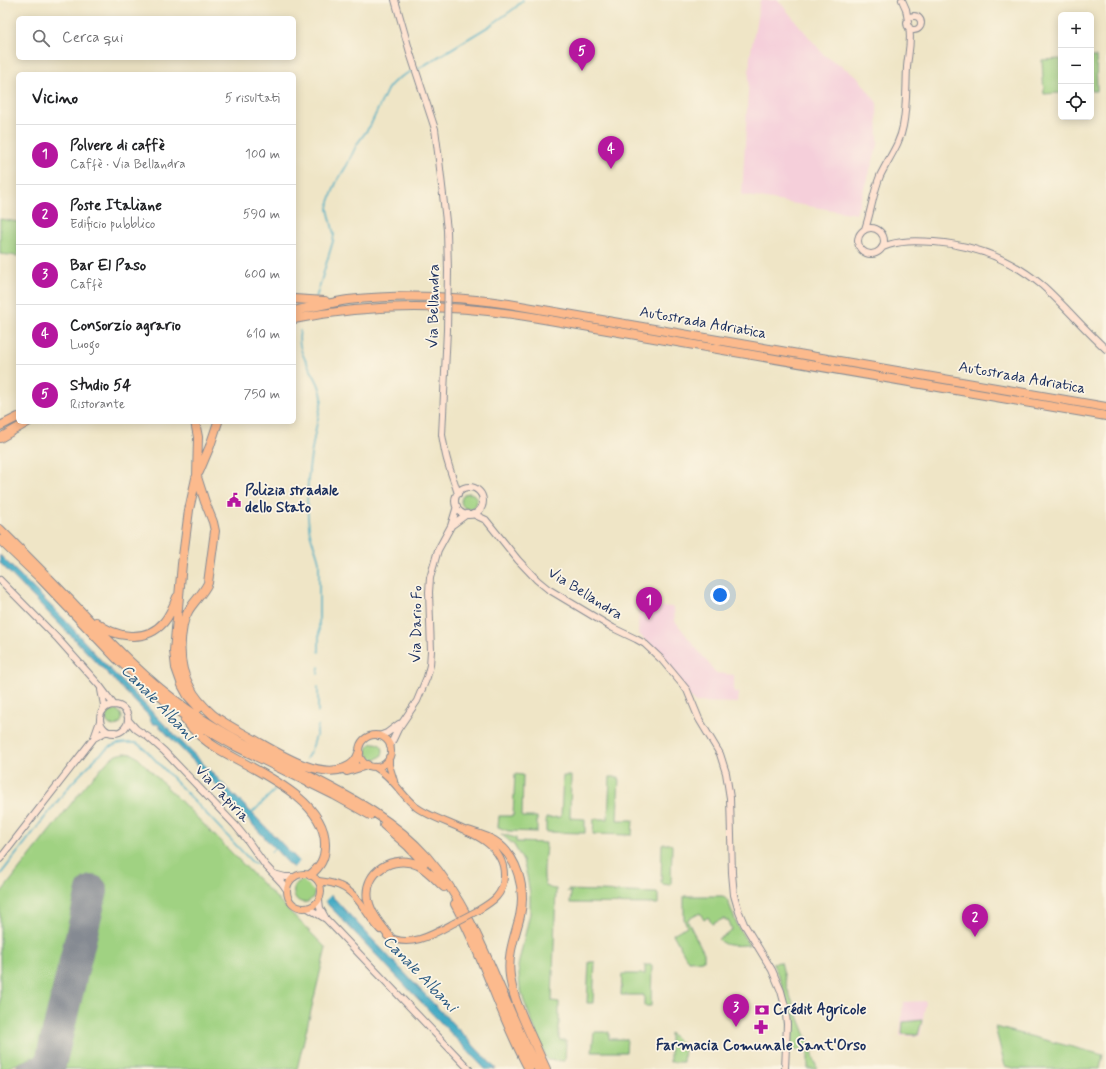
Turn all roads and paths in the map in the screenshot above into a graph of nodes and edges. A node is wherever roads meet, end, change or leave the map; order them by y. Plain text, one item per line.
1 (396, 0) edge
2 (902, 0) edge
3 (910, 22) junction
4 (918, 29) junction
5 (910, 38) junction
6 (870, 216) junction
7 (865, 229) junction
8 (877, 229) junction
9 (883, 236) junction
10 (896, 242) junction
11 (883, 247) junction
12 (296, 299) edge
13 (340, 302) junction
14 (296, 311) edge
15 (326, 313) junction
16 (296, 319) edge
17 (296, 324) edge
18 (1106, 349) edge
19 (1106, 407) edge
20 (1106, 416) edge
21 (16, 418) edge
22 (24, 424) edge
23 (195, 424) edge
24 (200, 424) edge
25 (217, 424) edge
26 (0, 426) edge
27 (0, 438) edge
28 (453, 476) junction
29 (197, 477) junction
30 (467, 487) junction
31 (458, 494) junction
32 (457, 506) junction
33 (482, 506) junction
34 (470, 514) junction
35 (486, 520) junction
36 (451, 526) junction
37 (0, 529) edge
38 (0, 540) edge
39 (46, 574) junction
40 (0, 580) edge
41 (179, 593) junction
42 (99, 685) junction
43 (114, 705) junction
44 (174, 709) junction
45 (101, 715) junction
46 (128, 720) junction
47 (403, 720) junction
48 (123, 729) junction
49 (115, 732) junction
50 (379, 736) junction
51 (148, 737) junction
52 (94, 738) junction
53 (390, 746) junction
54 (359, 753) junction
55 (389, 757) junction
56 (371, 766) junction
57 (394, 782) junction
58 (468, 831) junction
59 (0, 859) edge
60 (273, 873) junction
61 (310, 875) junction
62 (294, 877) junction
63 (319, 881) junction
64 (338, 885) junction
65 (444, 887) junction
66 (287, 890) junction
67 (322, 891) junction
68 (319, 900) junction
69 (308, 908) junction
70 (326, 919) junction
71 (390, 937) junction
72 (785, 1068) edge
73 (469, 1069) edge
74 (529, 1069) edge
75 (538, 1069) edge
76 (546, 1069) edge

1 - 28 main road, Via Bellandra, bridge
2 - 3 main road
3 - 4 main road
3 - 4 main road
3 - 5 main road
4 - 5 main road
5 - 6 main road
6 - 7 main road
6 - 8 main road
7 - 8 main road
7 - 11 main road
8 - 9 main road
9 - 10 main road
9 - 11 main road
10 - 11 main road
10 - 18 main road
12 - 13 highway
13 - 14 highway, Autostrada Adriatica
13 - 19 highway, Autostrada Adriatica
15 - 16 highway, Autostrada Adriatica
15 - 17 highway
15 - 20 highway, Autostrada Adriatica
21 - 26 highway
22 - 27 highway
23 - 29 highway
24 - 29 highway
25 - 29 highway
28 - 30 main road, Via Bellandra
28 - 31 main road, Via Bellandra
29 - 41 highway
29 - 54 highway
30 - 31 main road
30 - 33 main road, Via Bellandra
31 - 32 main road, Via Bellandra
32 - 34 main road, Via Bellandra
32 - 36 main road, Via Dario Fo
33 - 34 main road
33 - 35 main road, Via Bellandra
34 - 35 main road, Via Bellandra
34 - 36 main road, Via Dario Fo
35 - 72 main road, Via Bellandra
36 - 47 main road, Via Dario Fo
37 - 39 highway
38 - 44 highway
39 - 41 highway
39 - 75 highway
40 - 42 main road
41 - 56 highway
42 - 43 main road
42 - 45 main road
43 - 45 main road
43 - 46 main road, Via Papiria
44 - 61 highway
44 - 65 highway
45 - 49 main road
45 - 52 main road
46 - 48 main road
46 - 51 main road, Via Papiria
47 - 50 main road, Via Dario Fo
47 - 53 main road, Via Dario Fo
48 - 49 main road
48 - 51 main road, Via Papiria
49 - 52 main road
50 - 53 main road
50 - 54 main road
51 - 60 main road, Via Papiria
52 - 59 main road
53 - 55 main road
54 - 56 main road
55 - 56 main road
55 - 57 main road
56 - 57 main road
57 - 58 main road
58 - 71 main road, bridge
58 - 76 highway
60 - 62 main road
60 - 66 main road, Via Papiria
61 - 62 main road
61 - 63 main road
62 - 66 main road
63 - 64 main road
63 - 67 main road
64 - 67 main road
64 - 71 main road
65 - 71 highway
65 - 74 highway
66 - 69 main road, Via Papiria
67 - 68 main road
68 - 69 main road
68 - 70 main road, Via Papiria
69 - 70 main road, Via Papiria
70 - 73 main road, Via Papiria

